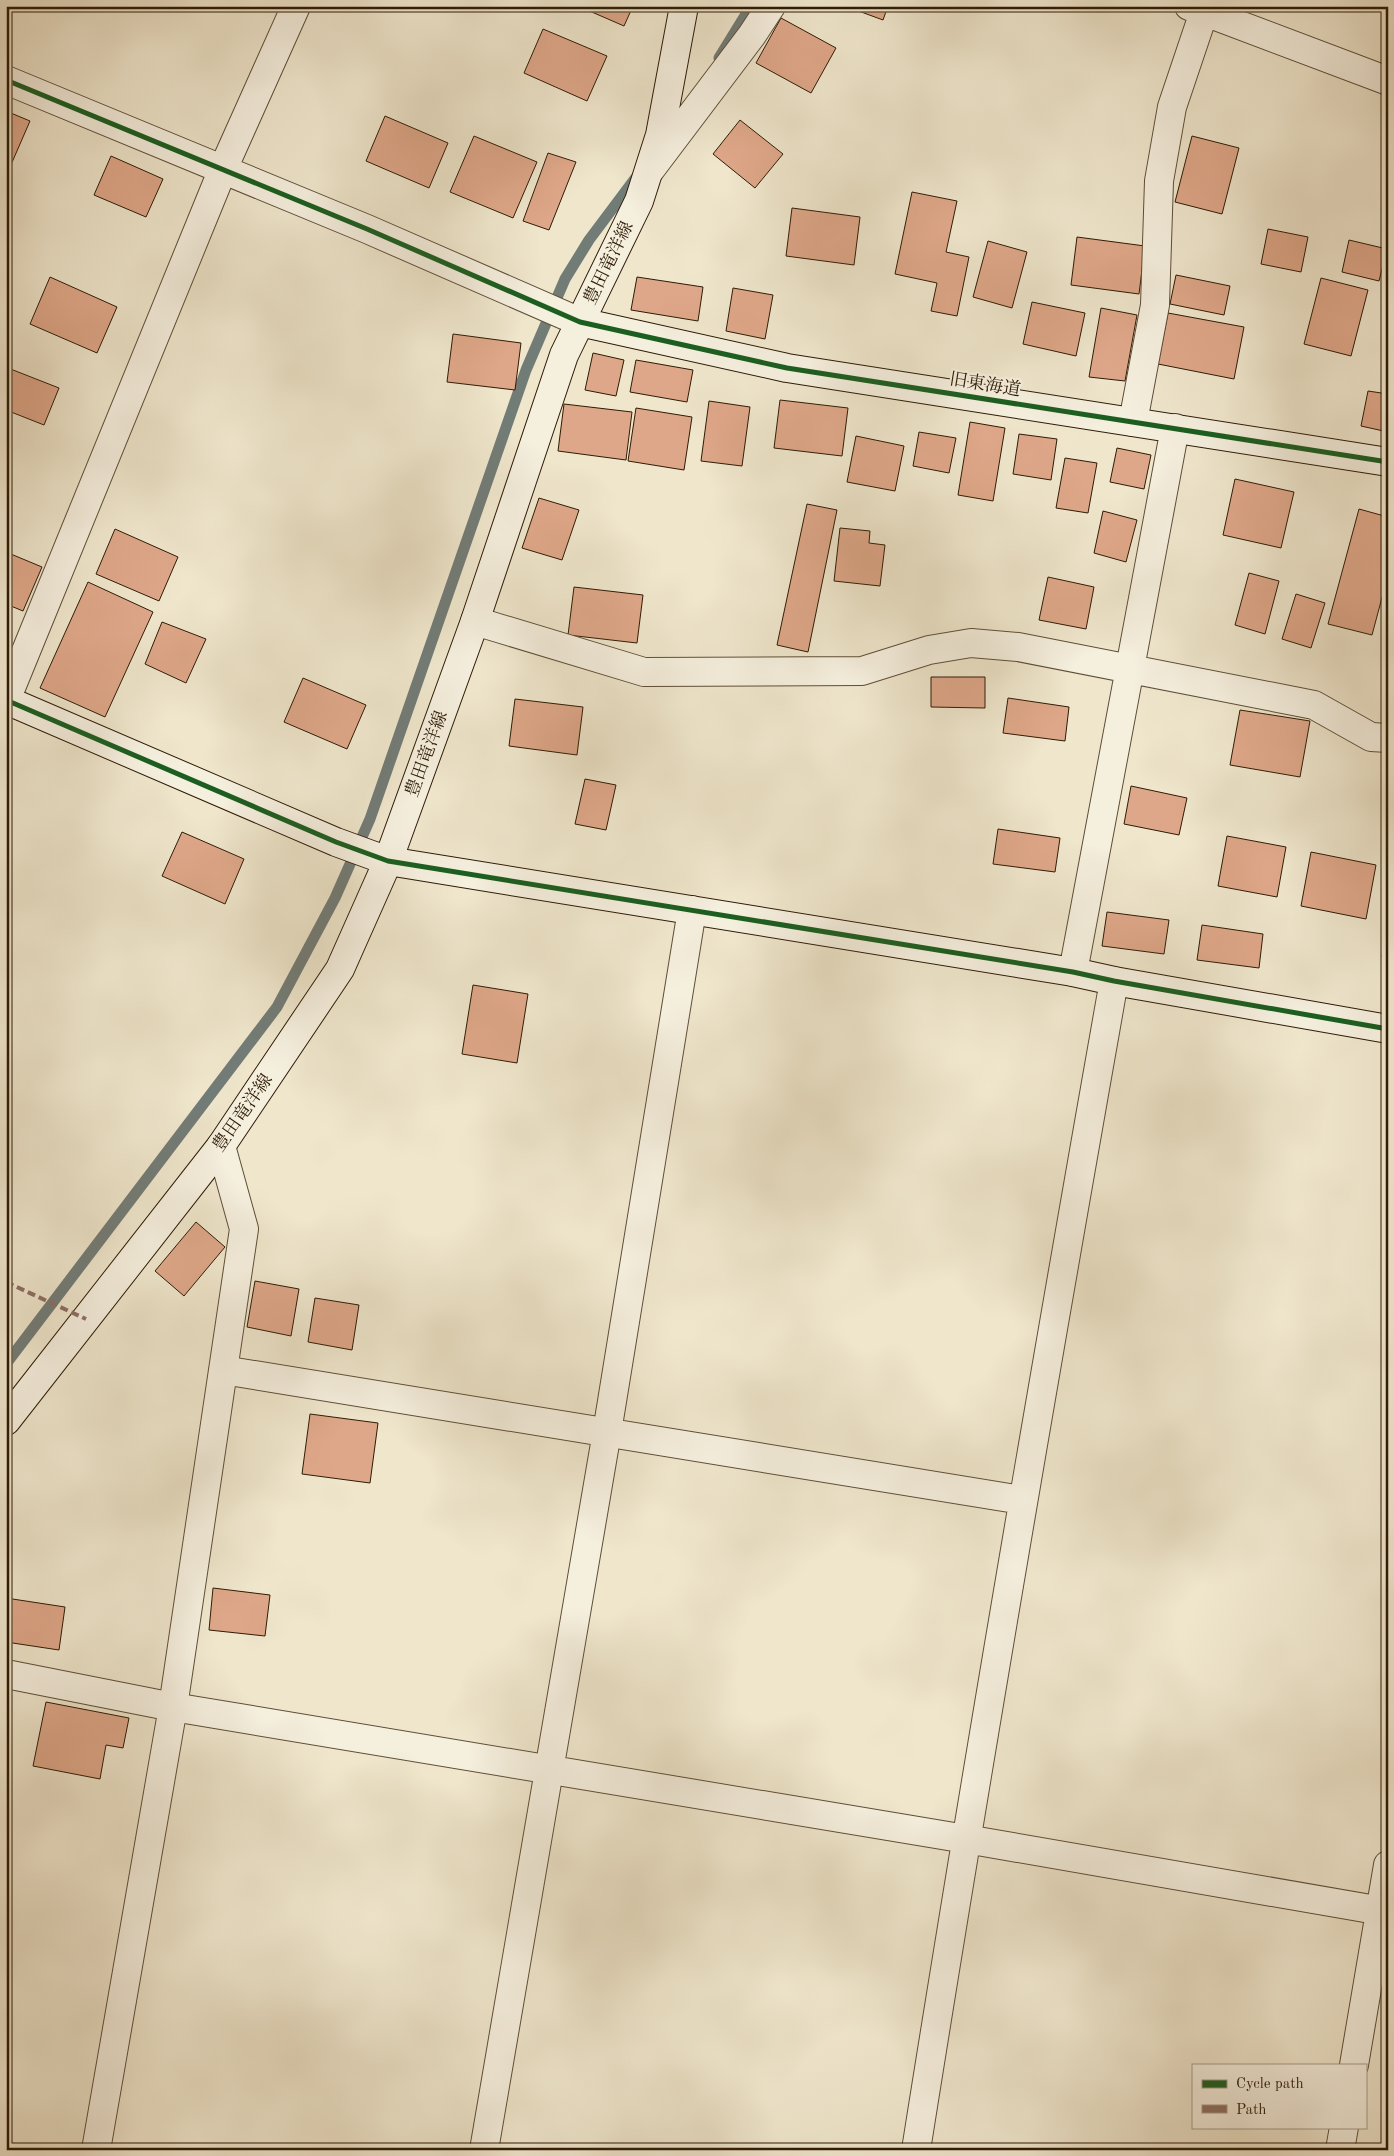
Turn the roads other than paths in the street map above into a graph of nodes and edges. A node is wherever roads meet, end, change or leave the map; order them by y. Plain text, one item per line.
1 (296, 6) edge
2 (684, 6) edge
3 (771, 6) edge
4 (1199, 8) edge
5 (6, 80) edge
6 (1388, 81) edge
7 (223, 169) junction
8 (648, 174) junction
9 (580, 322) junction
10 (1133, 422) junction
11 (1175, 428) junction
12 (1388, 462) edge
13 (475, 621) junction
14 (1130, 669) junction
15 (6, 700) edge
16 (1388, 738) edge
17 (388, 861) junction
18 (692, 910) junction
19 (1073, 972) junction
20 (1114, 981) junction
21 (1388, 1029) edge
22 (220, 1146) junction
23 (223, 1370) junction
24 (6, 1422) edge
25 (606, 1432) junction
26 (1022, 1500) junction
27 (6, 1674) edge
28 (173, 1707) junction
29 (549, 1771) junction
30 (966, 1839) junction
31 (1388, 1865) edge
32 (1384, 1911) edge
33 (1354, 2064) edge
34 (1344, 2128) edge
35 (96, 2150) edge
36 (484, 2150) edge
37 (916, 2150) edge
38 (1340, 2150) edge

1 - 7 street
2 - 8 street, 豊田竜洋線
3 - 8 street
4 - 6 street
4 - 10 street
5 - 7 street, 旧東海道
7 - 9 street, 旧東海道
7 - 15 street
8 - 9 street, 豊田竜洋線
9 - 10 street, 旧東海道
9 - 13 street, 豊田竜洋線
10 - 11 street, 旧東海道
11 - 12 street, 旧東海道
11 - 14 street
13 - 14 street
13 - 17 street, 豊田竜洋線
14 - 16 street
14 - 19 street
15 - 17 street
17 - 18 street
17 - 22 street, 豊田竜洋線
18 - 19 street
18 - 25 street
19 - 20 street
20 - 21 street
20 - 26 street
22 - 23 street
22 - 24 street, 豊田竜洋線
23 - 25 street
23 - 28 street
25 - 26 street
25 - 29 street
26 - 30 street
27 - 28 street
28 - 29 street
28 - 35 street
29 - 30 street
29 - 36 street
30 - 32 street
30 - 37 street
31 - 32 street
32 - 33 street
34 - 38 street

